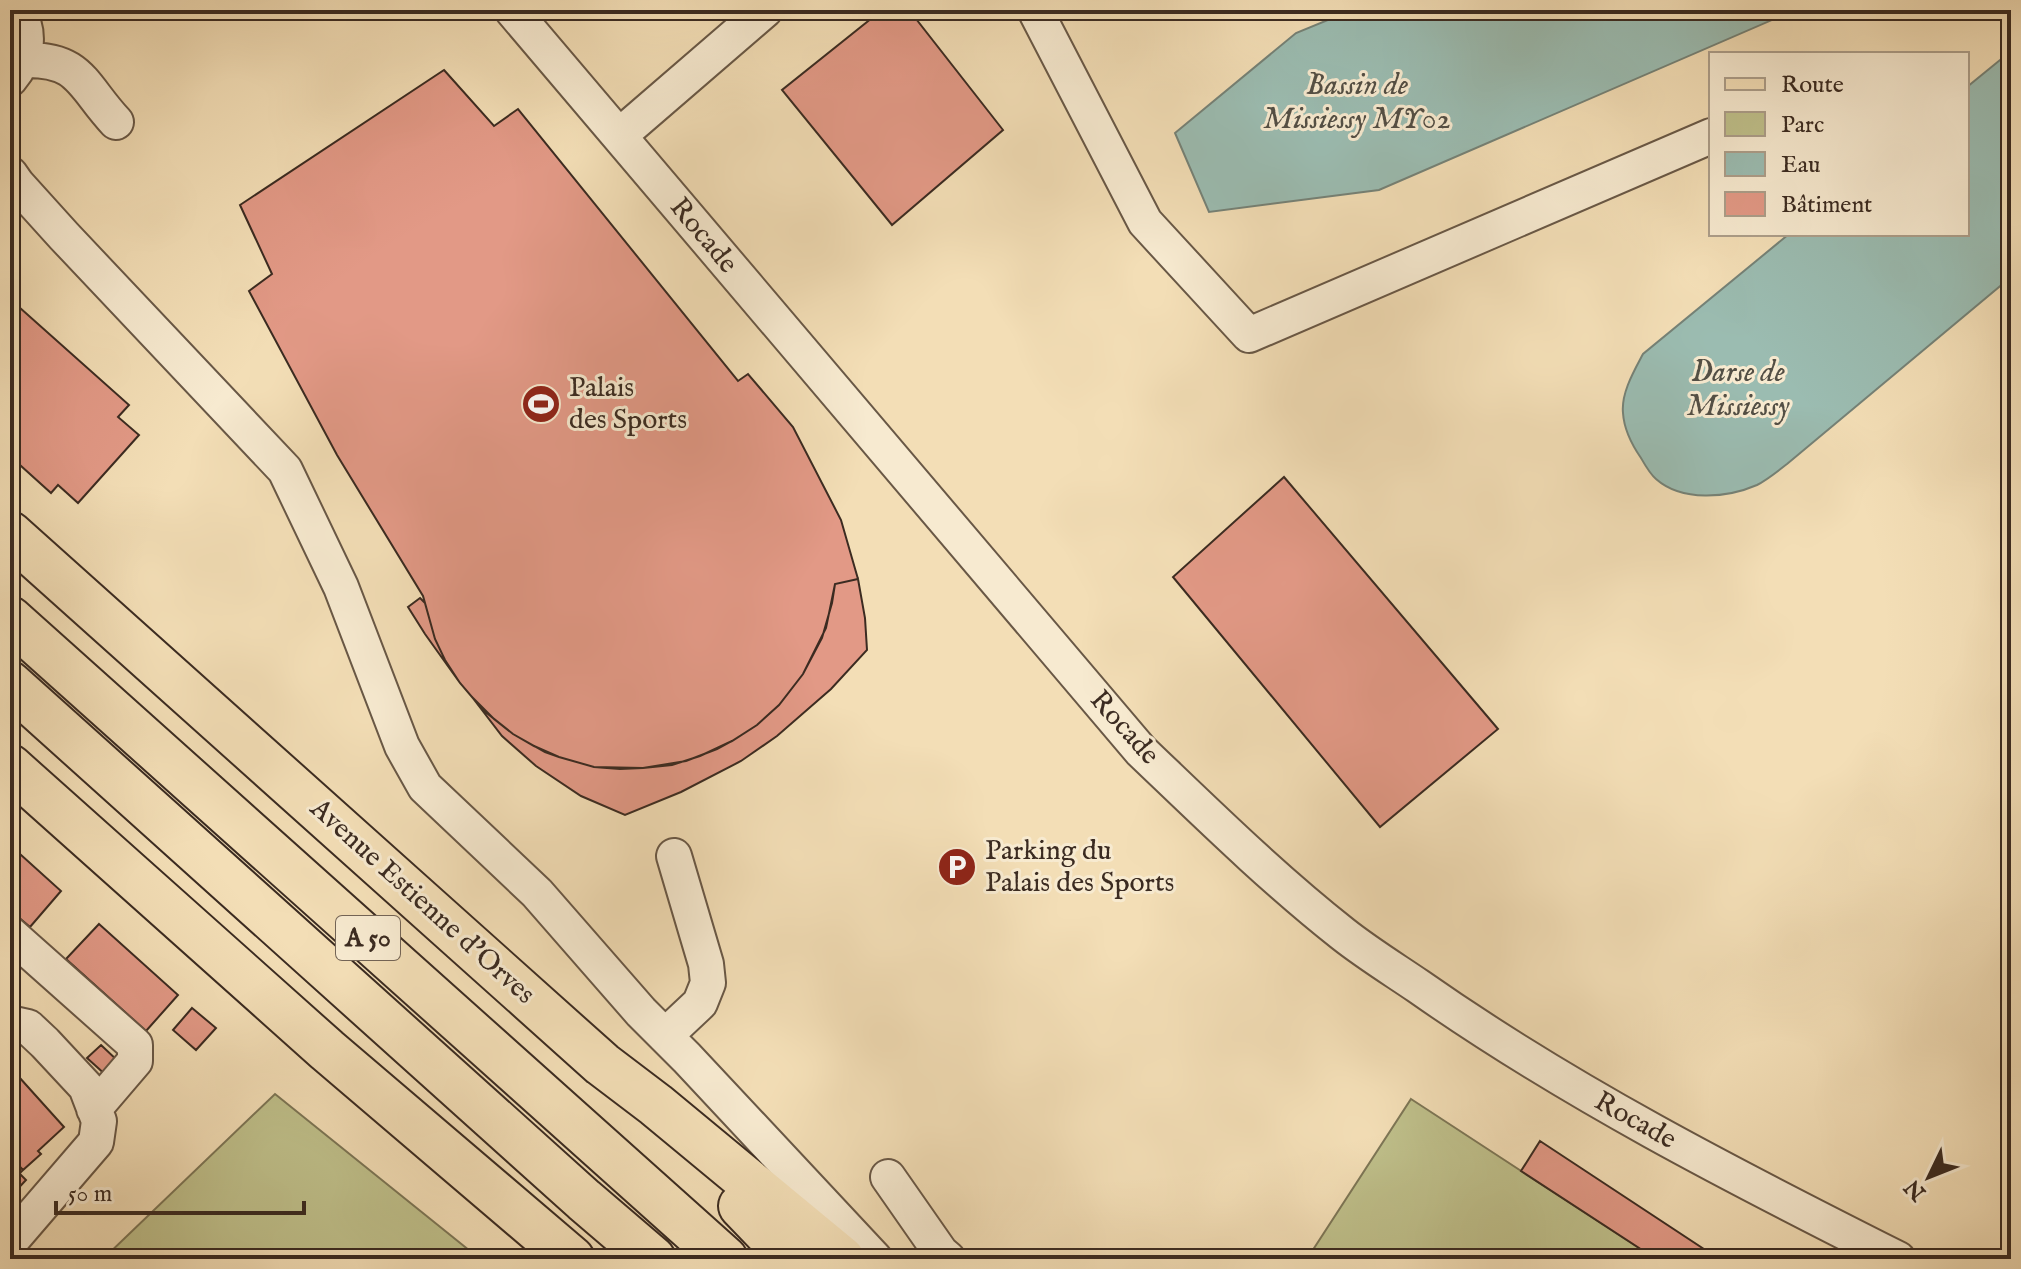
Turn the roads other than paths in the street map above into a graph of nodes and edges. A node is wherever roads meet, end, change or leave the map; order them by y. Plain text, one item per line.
1 (17, 10) edge
2 (512, 10) edge
3 (765, 10) edge
4 (1035, 10) edge
5 (17, 69) edge
6 (116, 122) dead end
7 (619, 136) junction
8 (1709, 137) edge
9 (10, 174) edge
10 (10, 534) edge
11 (10, 619) edge
12 (10, 684) edge
13 (10, 767) edge
14 (674, 856) dead end
15 (10, 934) edge
16 (10, 1023) edge
17 (665, 1036) junction
18 (602, 1064) junction
19 (656, 1105) junction
20 (95, 1126) junction
21 (888, 1177) dead end
22 (75, 1203) dead end
23 (10, 1242) edge
24 (572, 1259) edge
25 (653, 1259) edge
26 (725, 1259) edge
27 (792, 1259) edge
28 (842, 1259) edge
29 (860, 1259) edge
30 (875, 1259) edge
31 (948, 1259) edge
32 (1898, 1259) edge

1 - 5 street
2 - 7 street, Rocade
3 - 7 street
4 - 8 street
5 - 6 street
7 - 32 street, Rocade
9 - 17 street
10 - 18 main road, Avenue Estienne d'Orves
11 - 26 main road, A 50
12 - 25 main road, A 50
13 - 24 main road
14 - 17 street
15 - 20 street
16 - 20 street
17 - 30 street
18 - 19 main road, Avenue Estienne d'Orves
18 - 27 main road
19 - 28 main road, Avenue Estienne d'Orves
19 - 29 street
20 - 22 street
20 - 23 street
21 - 31 street

